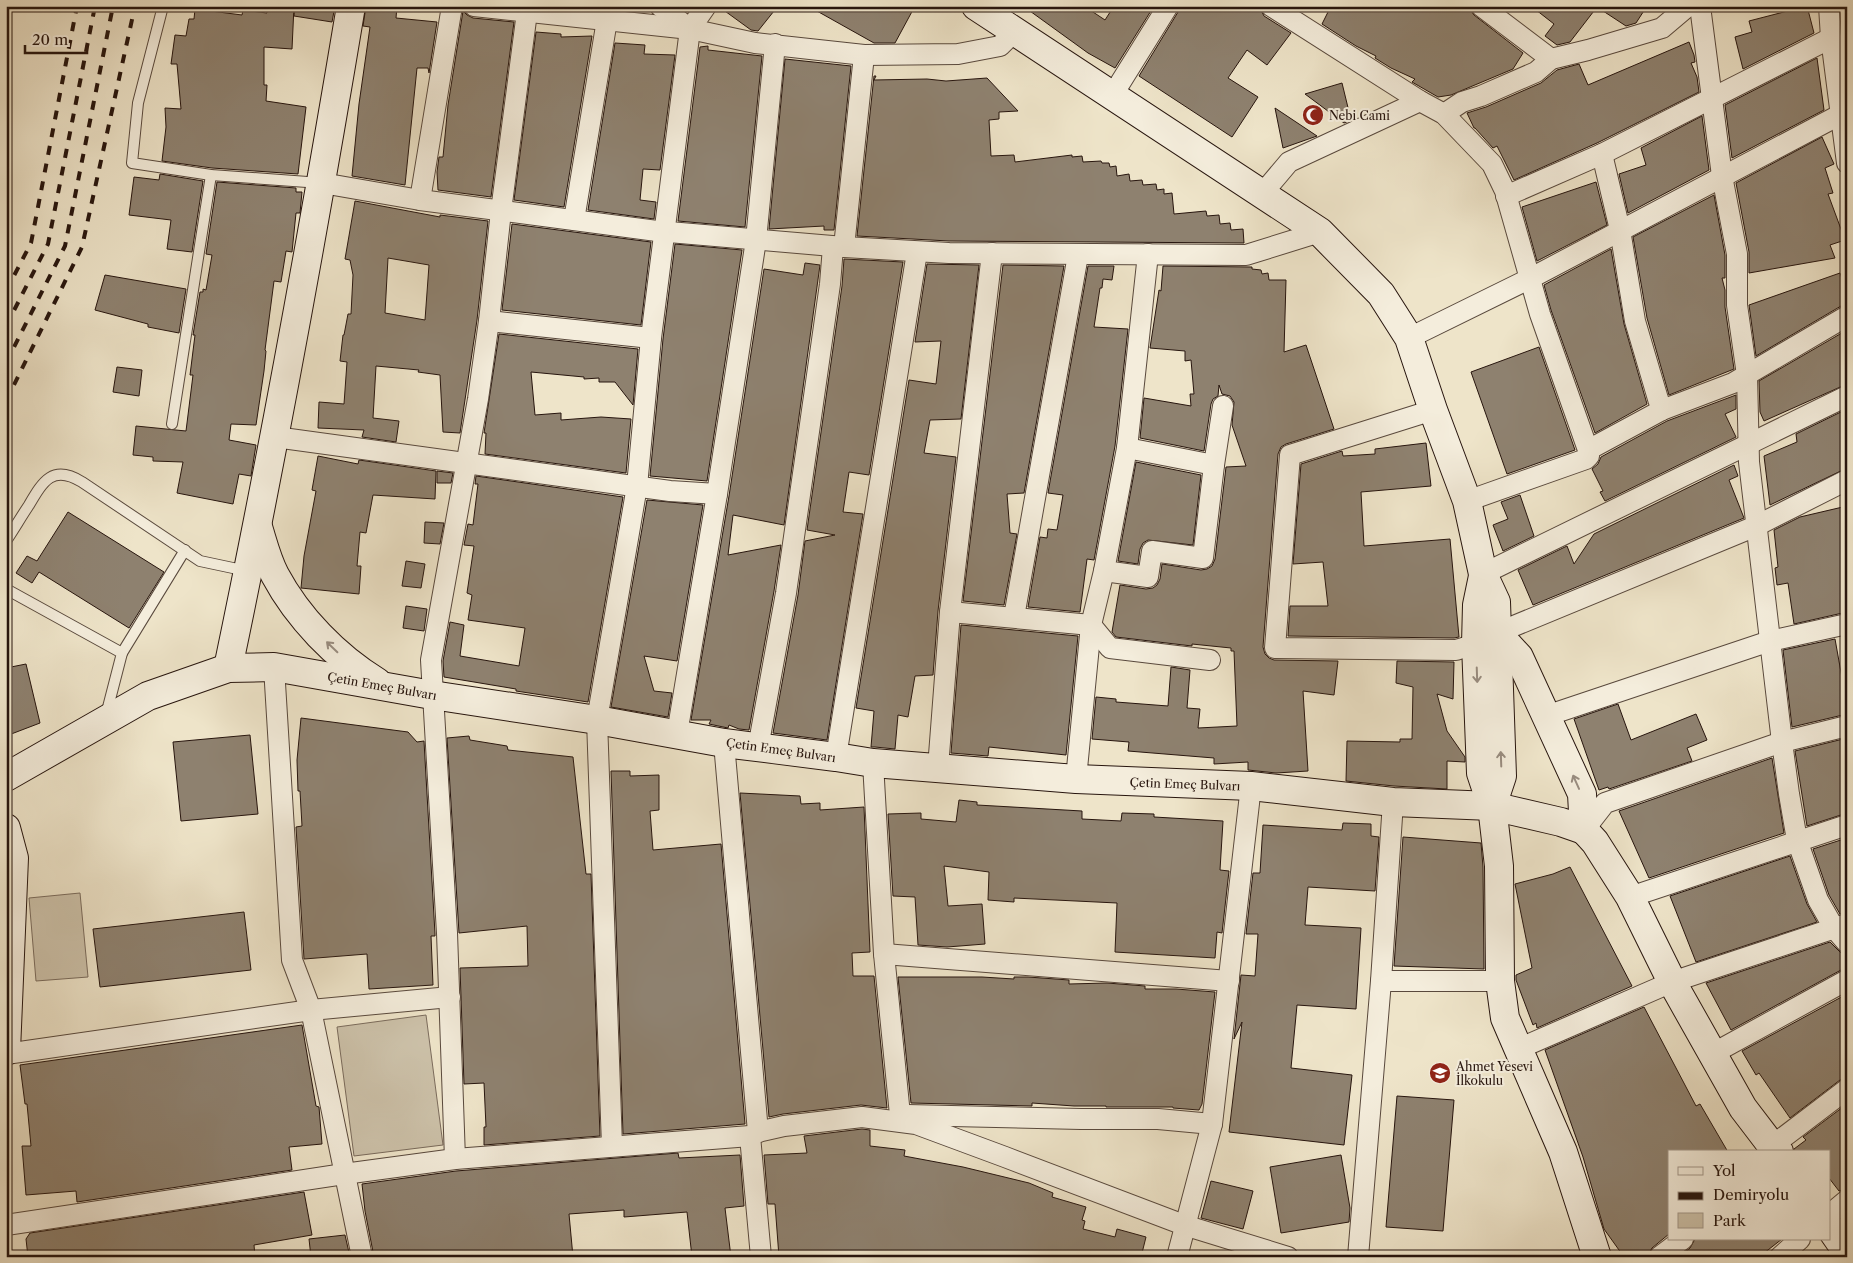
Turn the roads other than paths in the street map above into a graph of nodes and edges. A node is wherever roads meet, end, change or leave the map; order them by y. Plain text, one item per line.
1 (162, 6) edge
2 (351, 6) edge
3 (452, 6) edge
4 (474, 6) edge
5 (660, 6) edge
6 (706, 6) edge
7 (976, 6) edge
8 (1168, 6) edge
9 (1271, 6) edge
10 (1481, 6) edge
11 (1688, 6) edge
12 (1700, 6) edge
13 (1829, 6) edge
14 (527, 12) junction
15 (607, 20) junction
16 (690, 29) junction
17 (1014, 32) junction
18 (1830, 38) junction
19 (775, 44) junction
20 (864, 55) junction
21 (1551, 59) junction
22 (1112, 96) junction
23 (1712, 97) junction
24 (1420, 102) junction
25 (1844, 113) edge
26 (1444, 114) junction
27 (1602, 154) junction
28 (1847, 163) edge
29 (211, 175) junction
30 (1722, 176) junction
31 (322, 183) junction
32 (1262, 194) junction
33 (1506, 196) junction
34 (420, 200) junction
35 (501, 211) junction
36 (574, 220) junction
37 (1620, 230) junction
38 (663, 232) junction
39 (1320, 232) junction
40 (756, 240) junction
41 (839, 247) junction
42 (917, 252) junction
43 (992, 253) junction
44 (1148, 254) junction
45 (1078, 255) junction
46 (1531, 278) junction
47 (1847, 316) edge
48 (490, 321) junction
49 (651, 338) junction
50 (1409, 338) junction
51 (1748, 375) junction
52 (1847, 396) edge
53 (1223, 406) dead end
54 (1433, 410) junction
55 (1662, 410) junction
56 (172, 424) dead end
57 (275, 437) junction
58 (1748, 444) junction
59 (1127, 448) junction
60 (1588, 450) junction
61 (467, 462) junction
62 (1214, 466) junction
63 (1847, 480) edge
64 (637, 486) junction
65 (717, 494) junction
66 (1467, 501) junction
67 (1756, 526) junction
68 (258, 527) junction
69 (6, 541) edge
70 (185, 550) junction
71 (1104, 571) junction
72 (248, 572) junction
73 (1483, 574) junction
74 (6, 589) edge
75 (950, 612) junction
76 (1014, 617) junction
77 (1847, 624) edge
78 (1091, 626) junction
79 (1486, 639) junction
80 (1770, 641) junction
81 (122, 653) junction
82 (1210, 660) dead end
83 (274, 667) junction
84 (228, 668) junction
85 (385, 687) junction
86 (432, 695) junction
87 (1546, 716) junction
88 (106, 719) junction
89 (597, 720) junction
90 (1847, 726) edge
91 (677, 734) junction
92 (724, 742) junction
93 (1782, 742) junction
94 (758, 748) junction
95 (836, 757) junction
96 (873, 763) junction
97 (938, 768) junction
98 (6, 777) edge
99 (1076, 779) junction
100 (1251, 786) junction
101 (1394, 802) junction
102 (1492, 806) junction
103 (1847, 825) edge
104 (6, 828) edge
105 (1584, 830) junction
106 (1797, 840) junction
107 (1630, 897) junction
108 (1843, 932) edge
109 (884, 954) junction
110 (1500, 980) junction
111 (1847, 980) edge
112 (1229, 981) junction
113 (1381, 981) junction
114 (1672, 982) junction
115 (450, 997) junction
116 (311, 1010) junction
117 (1518, 1049) junction
118 (6, 1052) edge
119 (1712, 1054) junction
120 (1847, 1089) edge
121 (900, 1115) junction
122 (862, 1117) junction
123 (1212, 1124) junction
124 (754, 1134) junction
125 (612, 1146) junction
126 (1776, 1149) edge
127 (455, 1159) junction
128 (344, 1174) junction
129 (1847, 1200) edge
130 (1830, 1213) edge
131 (6, 1224) edge
132 (1184, 1225) junction
133 (1830, 1227) edge
134 (1682, 1240) edge
135 (1799, 1240) edge
136 (1847, 1252) edge
137 (362, 1257) edge
138 (761, 1257) edge
139 (1177, 1257) edge
140 (1288, 1257) edge
141 (1358, 1257) edge
142 (1597, 1257) edge
143 (1659, 1257) edge
144 (1780, 1257) edge

1 - 29 lane
2 - 31 main road
3 - 34 street
4 - 14 street
5 - 16 street
6 - 16 street
7 - 17 main road
8 - 22 street
9 - 24 street
10 - 21 street
11 - 21 street
12 - 23 street
13 - 18 street
14 - 15 street
14 - 35 street
15 - 16 street
15 - 36 street
16 - 19 street
16 - 38 street
17 - 20 street
17 - 22 main road
18 - 23 street
18 - 25 street
19 - 20 street
19 - 40 street
20 - 41 street
21 - 26 street
22 - 32 main road
23 - 27 street
23 - 30 street
24 - 26 street
24 - 32 street
25 - 28 street
25 - 30 street
26 - 33 street
27 - 33 street
27 - 37 street
29 - 31 lane
29 - 56 lane
30 - 37 street
30 - 51 street
31 - 34 street
31 - 57 main road
32 - 39 main road
33 - 46 street
34 - 35 street
35 - 36 street
35 - 48 street
36 - 38 street
37 - 46 street
37 - 55 street
38 - 40 street
38 - 49 street
39 - 44 street
39 - 50 main road
40 - 41 street
40 - 65 street
41 - 42 street
41 - 94 street
42 - 43 street
42 - 95 street
43 - 45 street
43 - 75 street
44 - 45 street
44 - 59 street
45 - 76 street
46 - 50 street
46 - 60 street
47 - 51 street
48 - 49 street
48 - 61 street
49 - 64 street
50 - 54 main road
51 - 55 street
51 - 58 street
52 - 58 street
53 - 62 street
54 - 66 main road
54 - 79 street
55 - 60 street
57 - 61 street
57 - 68 main road
58 - 67 street
58 - 73 street
59 - 62 street
59 - 71 street
60 - 66 street
61 - 64 street
61 - 86 street
62 - 71 street
63 - 67 street
64 - 65 street
64 - 89 street
65 - 91 street
66 - 73 main road
67 - 79 street
67 - 80 street
68 - 72 main road
85 -> 68 main road
69 - 70 lane
70 - 72 lane
70 - 81 lane
71 - 78 street
72 - 84 main road
73 - 79 main road
74 - 81 lane
75 - 76 street
75 - 97 street
76 - 78 street
77 - 80 street
78 - 82 street
78 - 99 street
79 - 87 main road
79 - 102 main road
80 - 87 street
80 - 93 street
81 - 88 lane
83 - 84 main road, Çetin Emeç Bulvarı
83 - 85 main road, Çetin Emeç Bulvarı
83 - 116 street
84 - 88 main road, Çetin Emeç Bulvarı
85 - 86 main road, Çetin Emeç Bulvarı
86 - 89 main road, Çetin Emeç Bulvarı
86 - 115 street
105 -> 87 main road
88 - 98 main road, Çetin Emeç Bulvarı
89 - 91 main road, Çetin Emeç Bulvarı
89 - 125 street
90 - 93 street
91 - 92 main road, Çetin Emeç Bulvarı
92 - 94 main road, Çetin Emeç Bulvarı
92 - 124 street
93 - 105 street
93 - 106 street
94 - 95 main road, Çetin Emeç Bulvarı
95 - 96 main road, Çetin Emeç Bulvarı
96 - 97 main road, Çetin Emeç Bulvarı
96 - 109 street
97 - 99 main road, Çetin Emeç Bulvarı
99 - 100 main road, Çetin Emeç Bulvarı
100 - 101 main road, Çetin Emeç Bulvarı
100 - 112 street
101 - 102 main road, Çetin Emeç Bulvarı
101 - 113 street
102 - 105 main road, Çetin Emeç Bulvarı
102 - 110 main road
103 - 106 street
104 - 118 main road
105 - 107 main road
106 - 107 street
106 - 108 street
107 - 114 main road
108 - 114 street
109 - 112 street
109 - 121 street
110 - 113 street
110 - 117 main road
111 - 119 street
112 - 123 street
113 - 141 street
114 - 117 street
114 - 119 main road
115 - 116 street
115 - 127 street
116 - 118 street
116 - 128 street
117 - 142 main road
119 - 126 main road
120 - 126 street
121 - 122 street
121 - 123 street
122 - 124 street
122 - 132 street
123 - 132 street
124 - 125 street
124 - 138 street
125 - 127 street
127 - 128 street
128 - 131 street
128 - 137 street
129 - 130 street
132 - 139 street
132 - 140 street
133 - 136 main road
134 - 143 street
135 - 144 street

